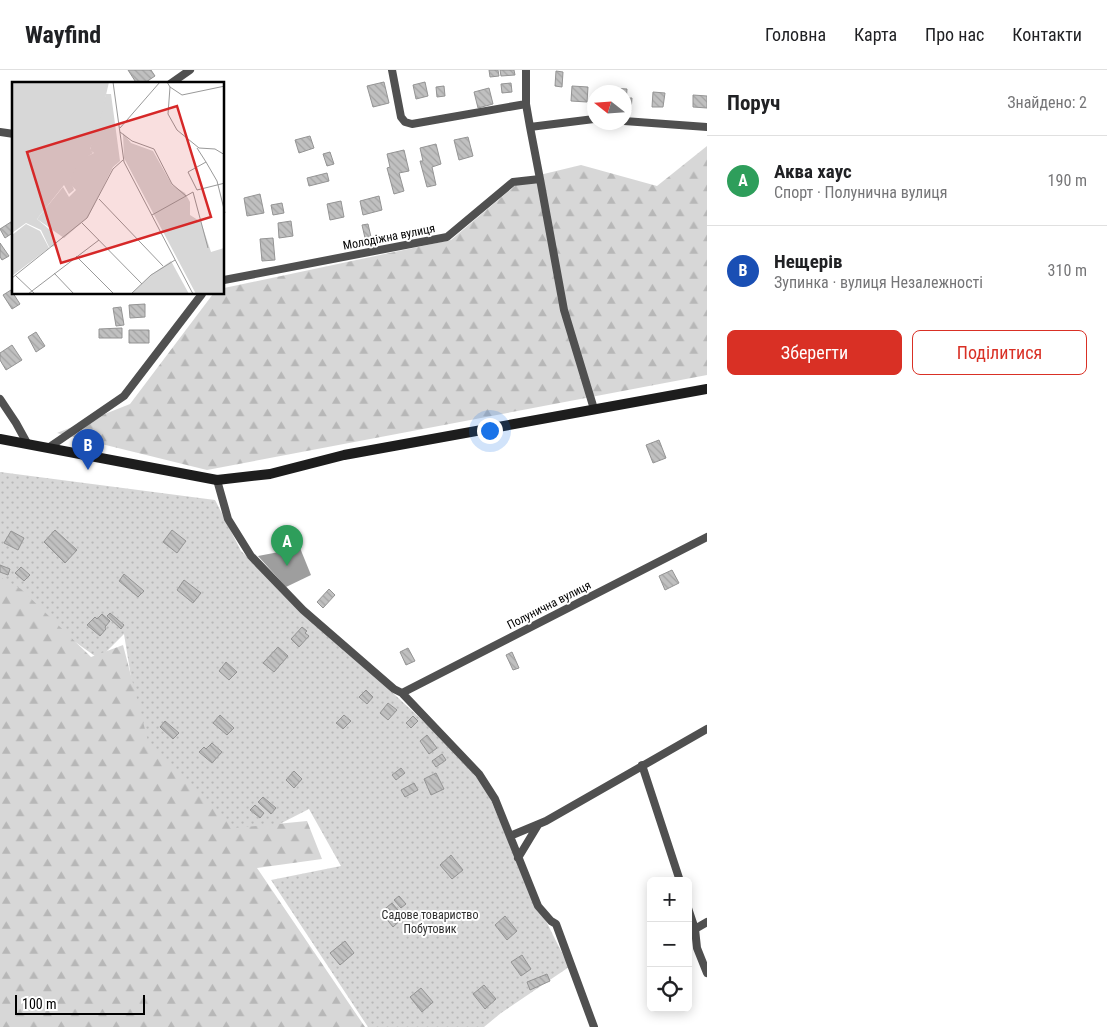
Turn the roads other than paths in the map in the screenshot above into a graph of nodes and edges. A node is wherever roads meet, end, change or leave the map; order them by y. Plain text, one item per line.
1 (190, 70) edge
2 (392, 70) edge
3 (526, 70) edge
4 (173, 82) edge
5 (526, 104) junction
6 (587, 120) edge
7 (632, 122) edge
8 (530, 127) junction
9 (707, 127) edge
10 (540, 179) junction
11 (225, 280) edge
12 (201, 295) edge
13 (707, 389) edge
14 (0, 400) edge
15 (594, 409) junction
16 (0, 439) edge
17 (27, 444) junction
18 (48, 448) junction
19 (218, 480) junction
20 (707, 538) edge
21 (402, 693) junction
22 (707, 729) edge
23 (642, 765) junction
24 (539, 824) junction
25 (510, 836) junction
26 (518, 858) junction
27 (679, 877) edge
28 (692, 920) edge
29 (707, 922) edge
30 (695, 929) junction
31 (707, 972) edge
32 (594, 1027) edge

1 - 4 street
2 - 5 street
3 - 5 street
5 - 8 street
6 - 8 street
7 - 9 street
8 - 10 street
10 - 11 street, Молодіжна вулиця
10 - 15 street
12 - 18 street
13 - 15 main road
14 - 17 street
15 - 19 main road
16 - 17 main road
17 - 18 main road
18 - 19 main road
19 - 21 street
20 - 21 street, Полунична вулиця
21 - 25 street
22 - 23 street
23 - 24 street
23 - 27 street
24 - 25 street
24 - 26 street
25 - 26 street
26 - 32 street
28 - 30 street
29 - 30 street
30 - 31 street

